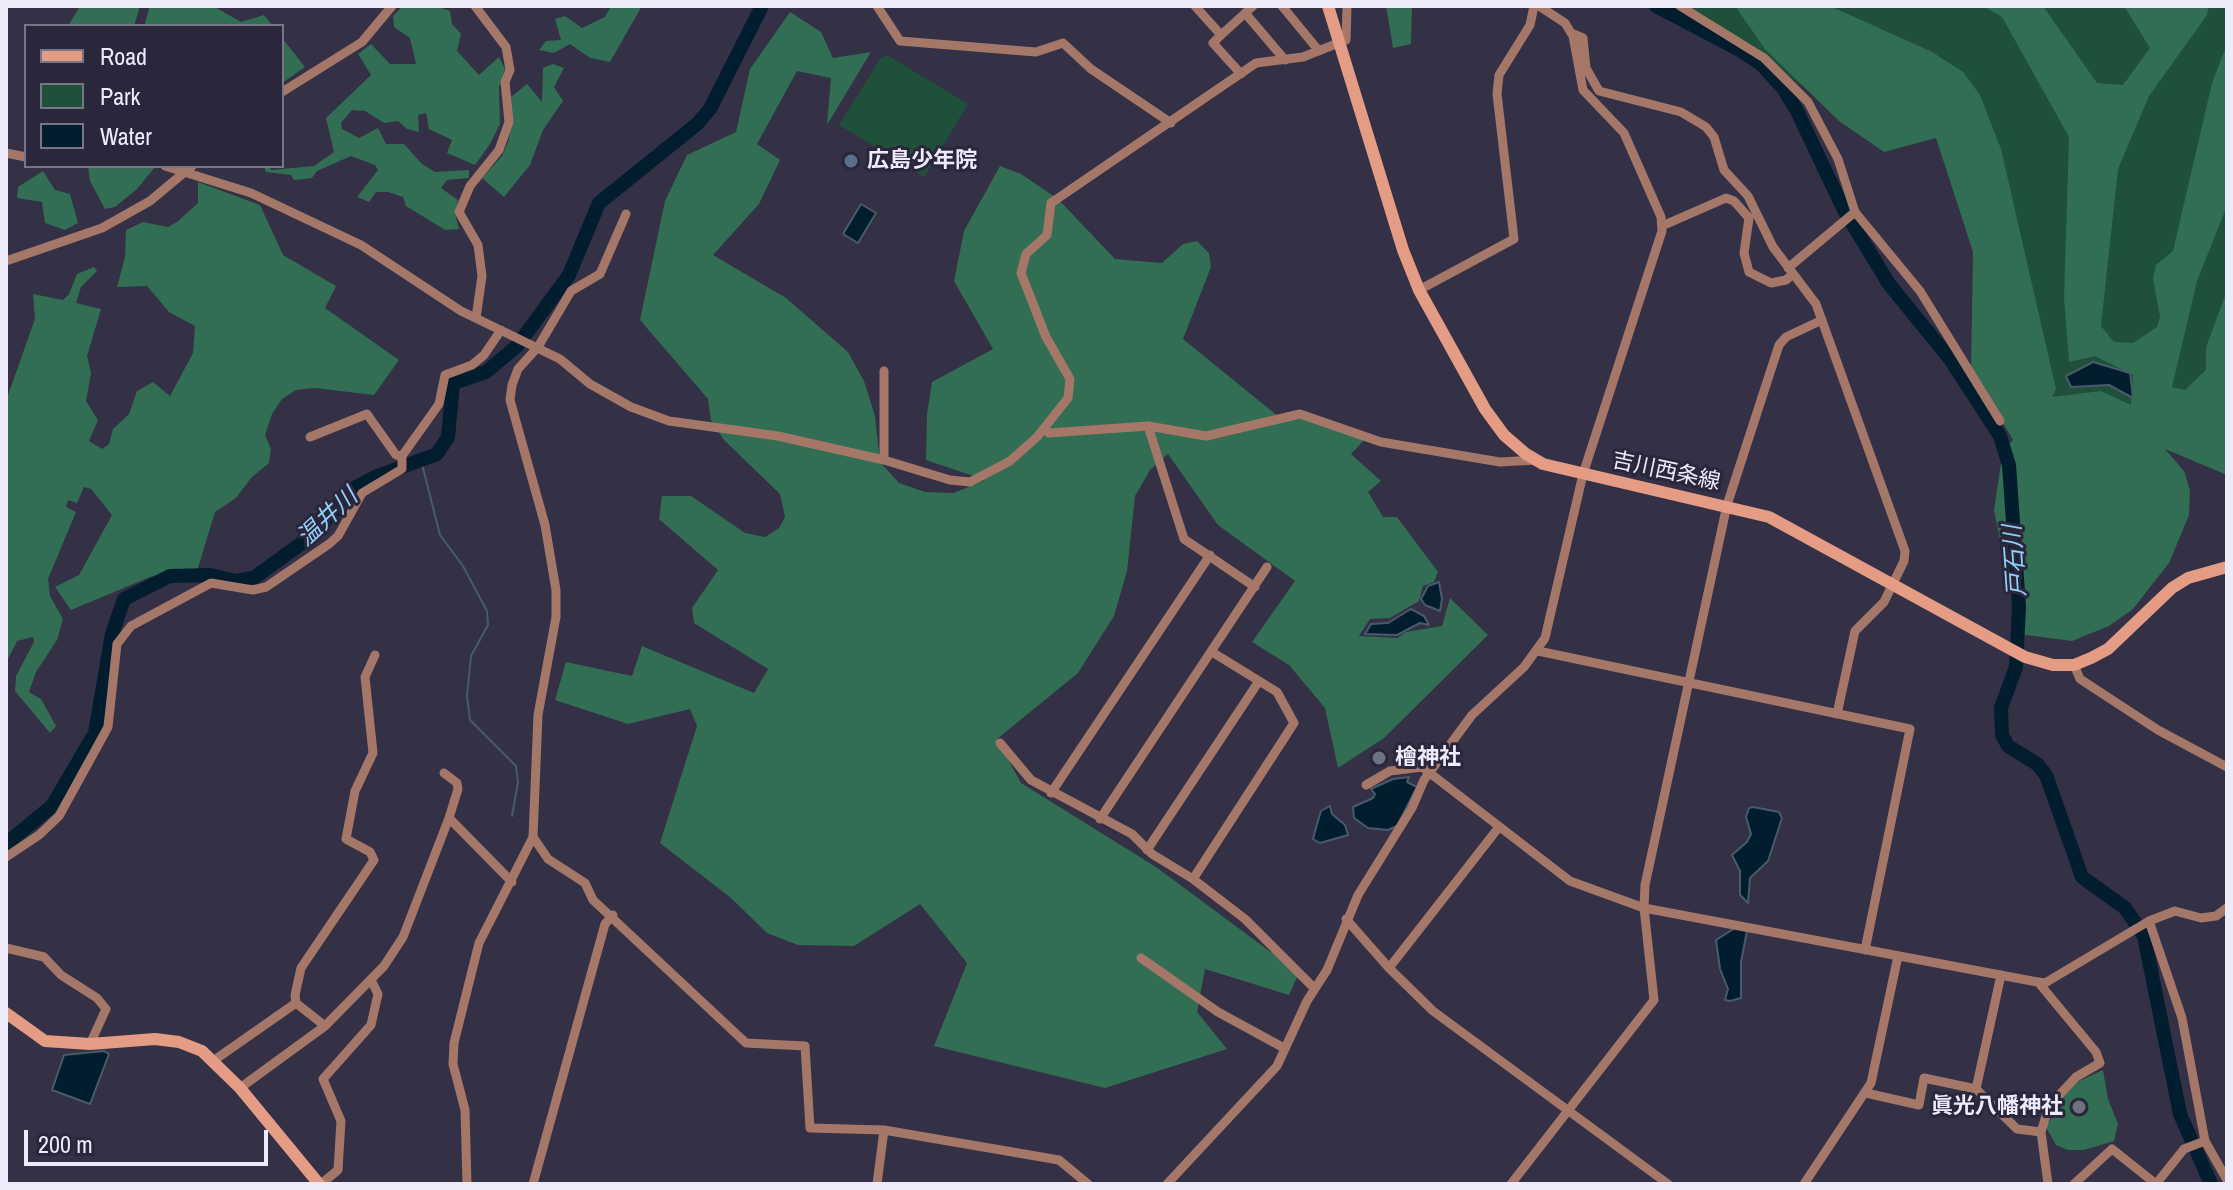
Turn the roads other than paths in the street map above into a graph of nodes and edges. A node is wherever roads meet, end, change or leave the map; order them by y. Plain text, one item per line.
1 (392, 6) edge
2 (475, 6) edge
3 (877, 6) edge
4 (1195, 6) edge
5 (1282, 6) edge
6 (1328, 6) edge
7 (1347, 6) edge
8 (1537, 6) edge
9 (1680, 6) edge
10 (1249, 10) edge
11 (1571, 33) junction
12 (1221, 35) junction
13 (1340, 42) junction
14 (1319, 51) junction
15 (1285, 60) junction
16 (1241, 74) junction
17 (284, 91) edge
18 (1171, 123) junction
19 (188, 169) edge
20 (1855, 212) junction
21 (626, 214) dead end
22 (1662, 226) junction
23 (6, 261) edge
24 (1790, 271) junction
25 (1419, 290) junction
26 (476, 318) junction
27 (1822, 320) junction
28 (501, 330) junction
29 (535, 346) junction
30 (884, 371) dead end
31 (2000, 421) dead end
32 (1148, 426) junction
33 (1045, 429) junction
34 (310, 437) dead end
35 (402, 456) junction
36 (884, 460) junction
37 (1537, 460) junction
38 (1583, 474) junction
39 (1727, 505) junction
40 (1210, 555) junction
41 (1267, 567) dead end
42 (2227, 567) edge
43 (1892, 582) junction
44 (1255, 587) junction
45 (1538, 651) junction
46 (1212, 652) junction
47 (375, 655) dead end
48 (2074, 665) junction
49 (1259, 681) junction
50 (1690, 686) junction
51 (1837, 714) junction
52 (1000, 743) dead end
53 (2227, 767) edge
54 (1430, 772) junction
55 (444, 773) dead end
56 (1366, 785) dead end
57 (1051, 793) junction
58 (449, 818) junction
59 (1100, 819) junction
60 (1499, 827) junction
61 (533, 837) junction
62 (1147, 850) junction
63 (6, 857) edge
64 (1193, 879) junction
65 (512, 882) junction
66 (1644, 908) junction
67 (2227, 908) edge
68 (613, 915) junction
69 (1346, 919) junction
70 (2148, 922) junction
71 (6, 948) edge
72 (1865, 950) junction
73 (1898, 956) junction
74 (1141, 958) dead end
75 (1389, 968) junction
76 (2001, 975) junction
77 (371, 980) junction
78 (2038, 982) junction
79 (1314, 988) junction
80 (296, 1003) junction
81 (6, 1013) edge
82 (325, 1026) junction
83 (90, 1044) junction
84 (1284, 1048) junction
85 (213, 1061) junction
86 (240, 1088) junction
87 (1976, 1089) junction
88 (1866, 1093) junction
89 (1569, 1111) junction
90 (884, 1130) junction
91 (2041, 1132) junction
92 (2201, 1142) junction
93 (2227, 1180) edge
94 (320, 1184) edge
95 (467, 1184) edge
96 (533, 1184) edge
97 (877, 1184) edge
98 (1088, 1184) edge
99 (1167, 1184) edge
100 (1511, 1184) edge
101 (1668, 1184) edge
102 (1804, 1184) edge
103 (2048, 1184) edge
104 (2074, 1184) edge

1 - 17 street
2 - 26 street
3 - 18 street
4 - 12 street
5 - 14 street
6 - 13 main road, 吉川西条線
7 - 13 street
8 - 11 street
8 - 25 street
9 - 20 street
10 - 12 street
10 - 15 street
11 - 22 street
11 - 24 street
12 - 16 street
13 - 14 street
13 - 25 main road, 吉川西条線
14 - 15 street
15 - 16 street
16 - 18 street
18 - 33 street
19 - 23 street
19 - 26 street
20 - 24 street
20 - 31 street
21 - 29 street
22 - 24 street
22 - 38 street
24 - 27 street
25 - 37 main road, 吉川西条線
26 - 28 street
27 - 39 street
27 - 43 street
28 - 29 street
28 - 35 street
29 - 36 street
29 - 61 street
30 - 36 street
32 - 33 street
32 - 37 street
32 - 40 street
33 - 36 street
34 - 35 street
35 - 63 street
37 - 38 main road, 吉川西条線
38 - 39 main road, 吉川西条線
38 - 45 street
39 - 43 main road, 吉川西条線
39 - 50 street
40 - 44 street
40 - 57 street
41 - 44 street
42 - 48 main road
43 - 48 main road, 吉川西条線
43 - 51 street
44 - 46 street
45 - 50 street
45 - 54 street
46 - 49 street
46 - 59 street
47 - 80 street
48 - 53 street
49 - 62 street
49 - 64 street
50 - 51 street
50 - 66 street
51 - 72 street
52 - 57 street
54 - 56 street
54 - 60 street
54 - 69 street
55 - 58 street
57 - 59 street
58 - 65 street
58 - 77 street
59 - 62 street
60 - 66 street
60 - 75 street
61 - 65 street
61 - 68 street
62 - 64 street
64 - 79 street
65 - 95 street
66 - 72 street
66 - 89 street
67 - 70 street
68 - 90 street
68 - 96 street
69 - 75 street
69 - 79 street
70 - 78 street
70 - 92 street
71 - 83 street
72 - 73 street
73 - 76 street
73 - 88 street
74 - 84 street
75 - 89 street
76 - 78 street
76 - 87 street
77 - 82 street
77 - 94 street
78 - 91 street
79 - 84 street
80 - 82 street
80 - 85 street
81 - 83 main road
82 - 86 street
83 - 85 main road
84 - 99 street
85 - 86 main road
86 - 94 main road
87 - 88 street
87 - 91 street
88 - 102 street
89 - 100 street
89 - 101 street
90 - 97 street
90 - 98 street
91 - 103 street
92 - 93 street
92 - 104 street

